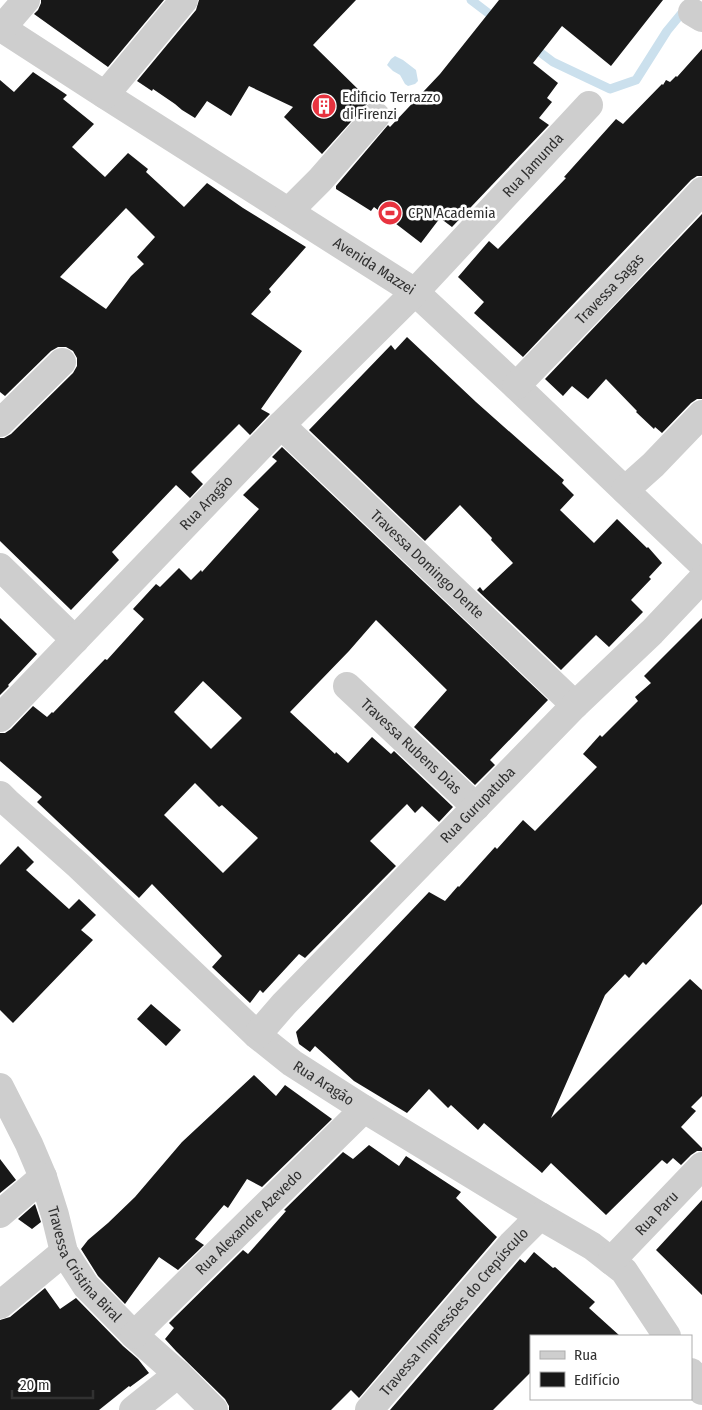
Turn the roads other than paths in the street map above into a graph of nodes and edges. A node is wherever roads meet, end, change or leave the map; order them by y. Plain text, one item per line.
1 (26, 0) edge
2 (184, 0) edge
3 (1, 27) edge
4 (105, 95) junction
5 (589, 105) dead end
6 (376, 116) dead end
7 (702, 191) edge
8 (289, 212) junction
9 (415, 292) junction
10 (62, 362) dead end
11 (516, 386) junction
12 (702, 414) edge
13 (0, 423) edge
14 (281, 425) junction
15 (625, 490) junction
16 (702, 564) edge
17 (0, 567) edge
18 (702, 579) edge
19 (75, 640) junction
20 (347, 686) dead end
21 (575, 705) junction
22 (0, 718) edge
23 (0, 795) edge
24 (476, 807) junction
25 (257, 1035) junction
26 (0, 1087) edge
27 (364, 1109) junction
28 (702, 1166) edge
29 (43, 1177) junction
30 (0, 1214) edge
31 (540, 1216) junction
32 (64, 1252) junction
33 (611, 1261) junction
34 (0, 1305) edge
35 (134, 1335) junction
36 (666, 1335) edge
37 (178, 1374) junction
38 (692, 1374) edge
39 (702, 1391) edge
40 (133, 1410) edge
41 (214, 1410) edge
42 (369, 1410) edge

1 - 3 street
2 - 4 street
3 - 4 street, Avenida Mazzei
4 - 8 street, Avenida Mazzei
5 - 9 street, Rua Jamunda
6 - 8 street
7 - 11 street, Travessa Sagas
8 - 9 street, Avenida Mazzei
9 - 11 street, Avenida Mazzei
9 - 14 street, Rua Aragão
10 - 13 street
11 - 15 street, Avenida Mazzei
12 - 15 street
14 - 19 street, Rua Aragão
14 - 21 street, Travessa Domingo Dente
15 - 16 street, Avenida Mazzei
17 - 19 street
18 - 21 street, Rua Gurupatuba
19 - 22 street, Rua Aragão
20 - 24 street, Travessa Rubens Dias
21 - 24 street, Rua Gurupatuba
23 - 25 street, Rua Aragão
24 - 25 street, Rua Gurupatuba
25 - 27 street, Rua Aragão
26 - 29 street, Travessa Cristina Biral
27 - 31 street, Rua Aragão
27 - 35 street, Rua Alexandre Azevedo
28 - 33 street, Rua Paru
29 - 30 street
29 - 32 street, Travessa Cristina Biral
31 - 33 street, Rua Aragão
31 - 42 street, Travessa Impressões do Crepúsculo
32 - 34 street
32 - 35 street, Travessa Cristina Biral
33 - 36 street, Rua Aragão
35 - 37 street, Travessa Cristina Biral
37 - 40 street
37 - 41 street, Travessa Cristina Biral
38 - 39 street

